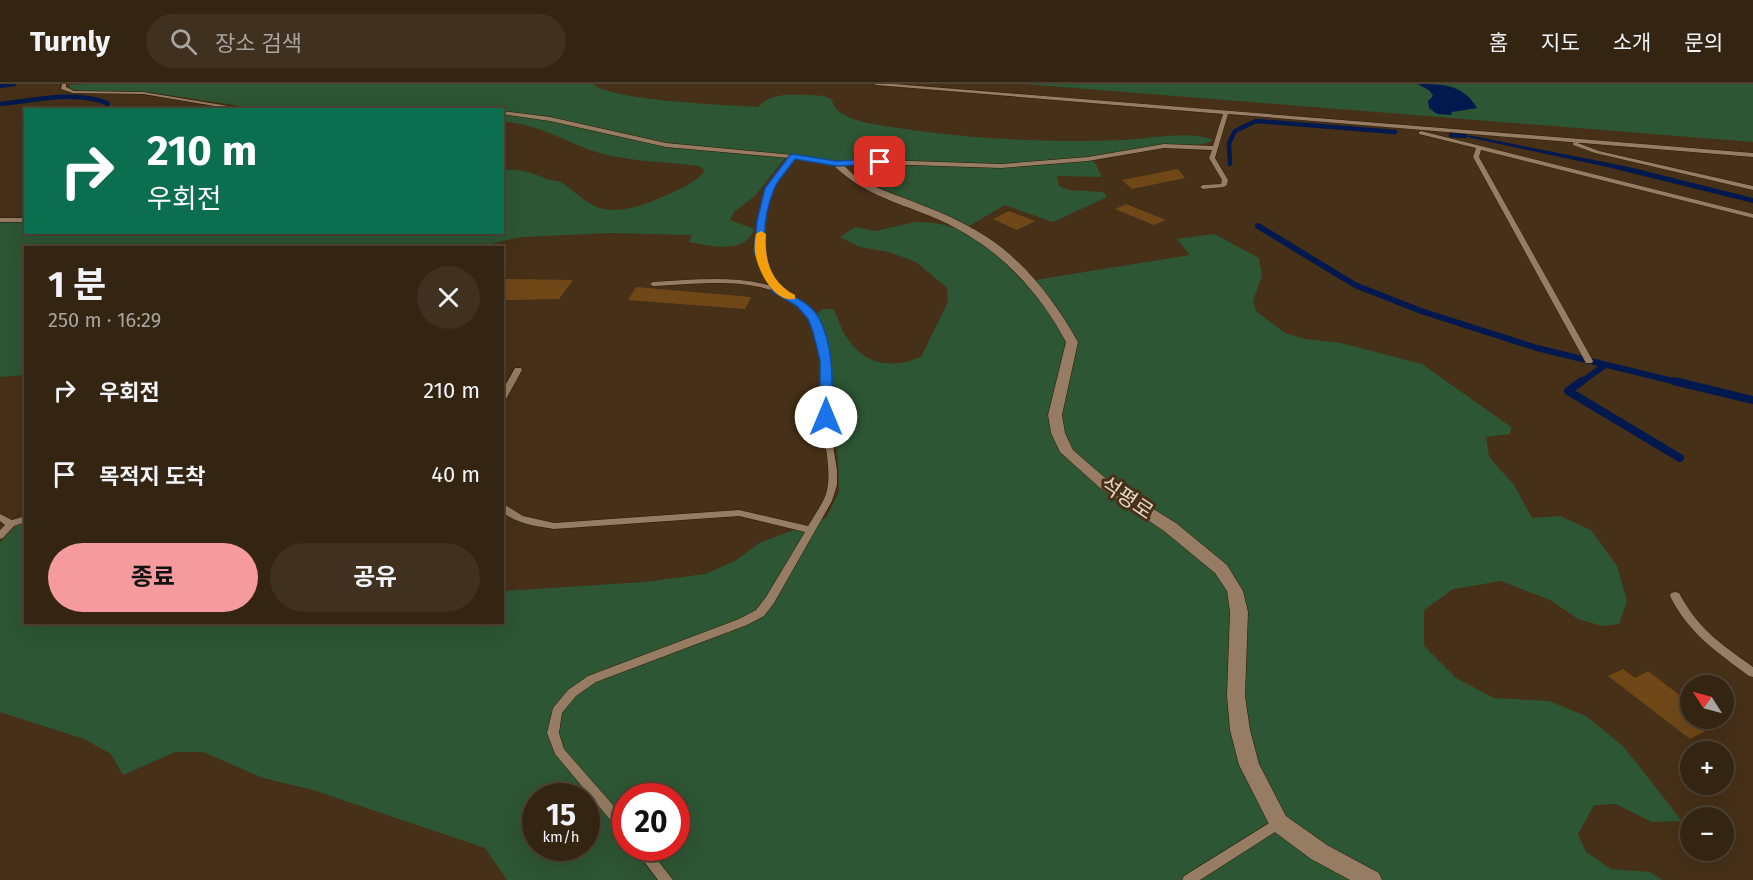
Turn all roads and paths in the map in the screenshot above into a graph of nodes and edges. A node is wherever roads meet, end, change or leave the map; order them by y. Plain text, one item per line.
1 (64, 84) edge
2 (876, 84) edge
3 (238, 108) edge
4 (504, 112) edge
5 (1226, 113) junction
6 (1408, 128) junction
7 (1567, 140) junction
8 (1215, 148) junction
9 (1478, 149) junction
10 (1753, 155) edge
11 (793, 157) junction
12 (836, 163) junction
13 (1203, 187) dead end
14 (1753, 188) edge
15 (1753, 216) edge
16 (0, 220) edge
17 (24, 220) edge
18 (653, 284) dead end
19 (777, 289) junction
20 (1589, 360) dead end
21 (518, 370) dead end
22 (504, 395) edge
23 (504, 508) edge
24 (0, 517) edge
25 (24, 520) edge
26 (12, 524) junction
27 (811, 530) junction
28 (0, 536) edge
29 (1675, 596) dead end
30 (1753, 673) edge
31 (612, 813) edge
32 (1279, 823) junction
33 (651, 861) edge
34 (666, 880) edge
35 (1189, 880) edge
36 (1371, 880) edge

1 - 3 lane
2 - 5 lane
4 - 11 lane
5 - 6 lane
5 - 8 lane
6 - 7 lane
6 - 9 lane
7 - 10 lane
7 - 14 lane
8 - 12 lane
8 - 13 lane
9 - 15 lane
9 - 20 lane
11 - 12 lane
11 - 19 lane
12 - 32 street, 석평로
16 - 17 lane
18 - 19 lane
19 - 27 lane
21 - 22 lane
23 - 27 lane
24 - 26 lane
25 - 26 lane
26 - 28 lane
27 - 31 lane
29 - 30 lane
32 - 35 lane
32 - 36 street, 석평로
33 - 34 lane

